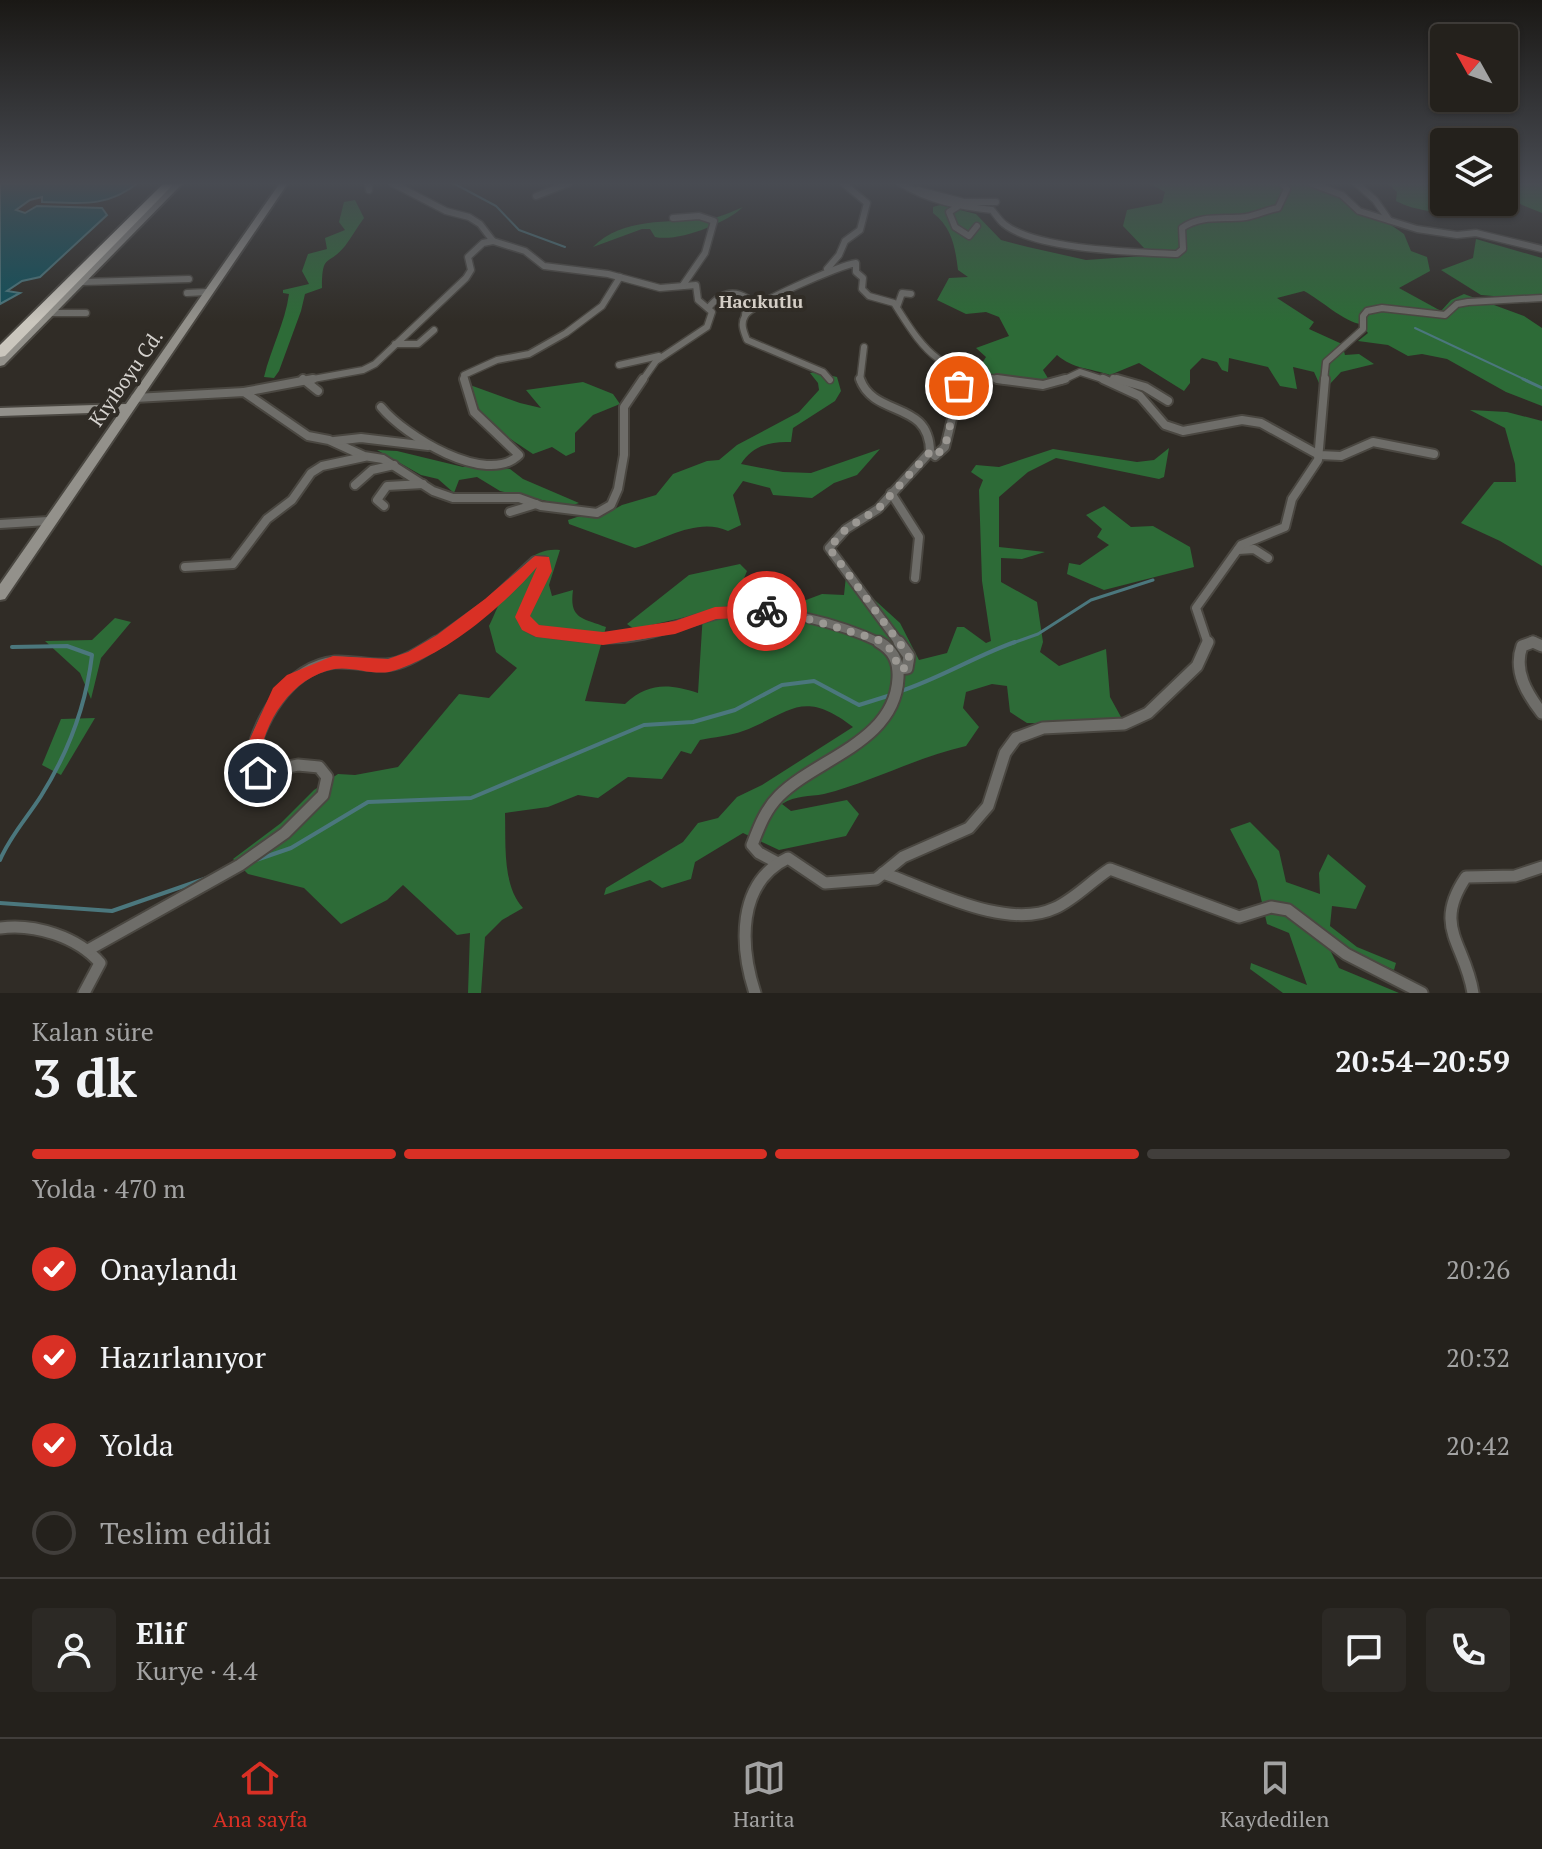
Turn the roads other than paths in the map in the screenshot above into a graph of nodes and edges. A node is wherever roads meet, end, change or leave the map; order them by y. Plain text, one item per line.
1 (111, 229) edge
2 (124, 229) edge
3 (134, 229) edge
4 (251, 229) edge
5 (484, 229) edge
6 (712, 229) edge
7 (860, 229) edge
8 (959, 229) edge
9 (974, 229) edge
10 (1013, 229) edge
11 (1182, 229) edge
12 (1430, 229) edge
13 (493, 241) junction
14 (1542, 249) edge
15 (824, 272) junction
16 (620, 277) junction
17 (189, 279) dead end
18 (83, 282) junction
19 (683, 285) junction
20 (207, 292) junction
21 (187, 293) dead end
22 (911, 294) dead end
23 (1542, 298) edge
24 (709, 307) junction
25 (897, 308) junction
26 (53, 313) junction
27 (86, 313) dead end
28 (744, 320) junction
29 (434, 330) dead end
30 (0, 338) edge
31 (395, 344) junction
32 (864, 347) dead end
33 (0, 353) edge
34 (664, 355) junction
35 (0, 363) edge
36 (619, 365) dead end
37 (953, 367) junction
38 (1092, 374) junction
39 (303, 379) junction
40 (830, 380) dead end
41 (318, 391) dead end
42 (244, 392) junction
43 (1168, 401) dead end
44 (131, 403) junction
45 (381, 407) dead end
46 (0, 412) edge
47 (333, 441) junction
48 (429, 446) junction
49 (930, 452) junction
50 (1434, 454) dead end
51 (1319, 455) junction
52 (364, 456) junction
53 (395, 465) junction
54 (424, 484) junction
55 (355, 485) dead end
56 (891, 493) junction
57 (537, 504) junction
58 (384, 506) dead end
59 (510, 512) dead end
60 (48, 521) junction
61 (0, 524) edge
62 (1238, 550) junction
63 (1268, 558) dead end
64 (185, 567) dead end
65 (915, 578) dead end
66 (0, 595) edge
67 (1542, 646) edge
68 (898, 669) junction
69 (1542, 713) edge
70 (776, 862) junction
71 (1542, 867) edge
72 (883, 873) junction
73 (0, 928) edge
74 (88, 950) junction
75 (84, 993) edge
76 (755, 993) edge
77 (1422, 993) edge
78 (1473, 993) edge

1 - 30 highway
2 - 33 highway
3 - 18 street
4 - 20 street, Kıyıboyu Cd.
5 - 13 street
6 - 19 street
7 - 15 street
8 - 9 street
10 - 11 street
12 - 14 street
13 - 16 street
13 - 31 street
15 - 25 street
15 - 28 street
16 - 19 street
16 - 48 street
17 - 18 street
18 - 26 street
19 - 24 street
20 - 21 street
20 - 44 street, Kıyıboyu Cd.
22 - 25 street
23 - 51 street
24 - 28 street
24 - 34 street
25 - 37 street
26 - 27 street
26 - 35 street
28 - 40 street
29 - 31 street
31 - 39 street
32 - 49 street
34 - 36 street
34 - 57 street
37 - 38 street
37 - 49 street
38 - 43 street
38 - 51 street
39 - 41 street
39 - 42 street
42 - 44 street
42 - 47 street
44 - 46 street
44 - 60 street, Kıyıboyu Cd.
45 - 48 street
47 - 48 street
47 - 52 street
49 - 56 street
50 - 51 street
51 - 62 street
52 - 53 street
52 - 64 street
53 - 54 street
53 - 55 street
54 - 57 street
54 - 58 street
56 - 65 street
56 - 68 street
57 - 59 street
60 - 61 street
60 - 66 street, Kıyıboyu Cd.
62 - 63 street
62 - 72 street
67 - 69 street
68 - 70 street
68 - 74 street
70 - 72 street
70 - 76 street
71 - 78 street
72 - 77 street
73 - 74 street
74 - 75 street

